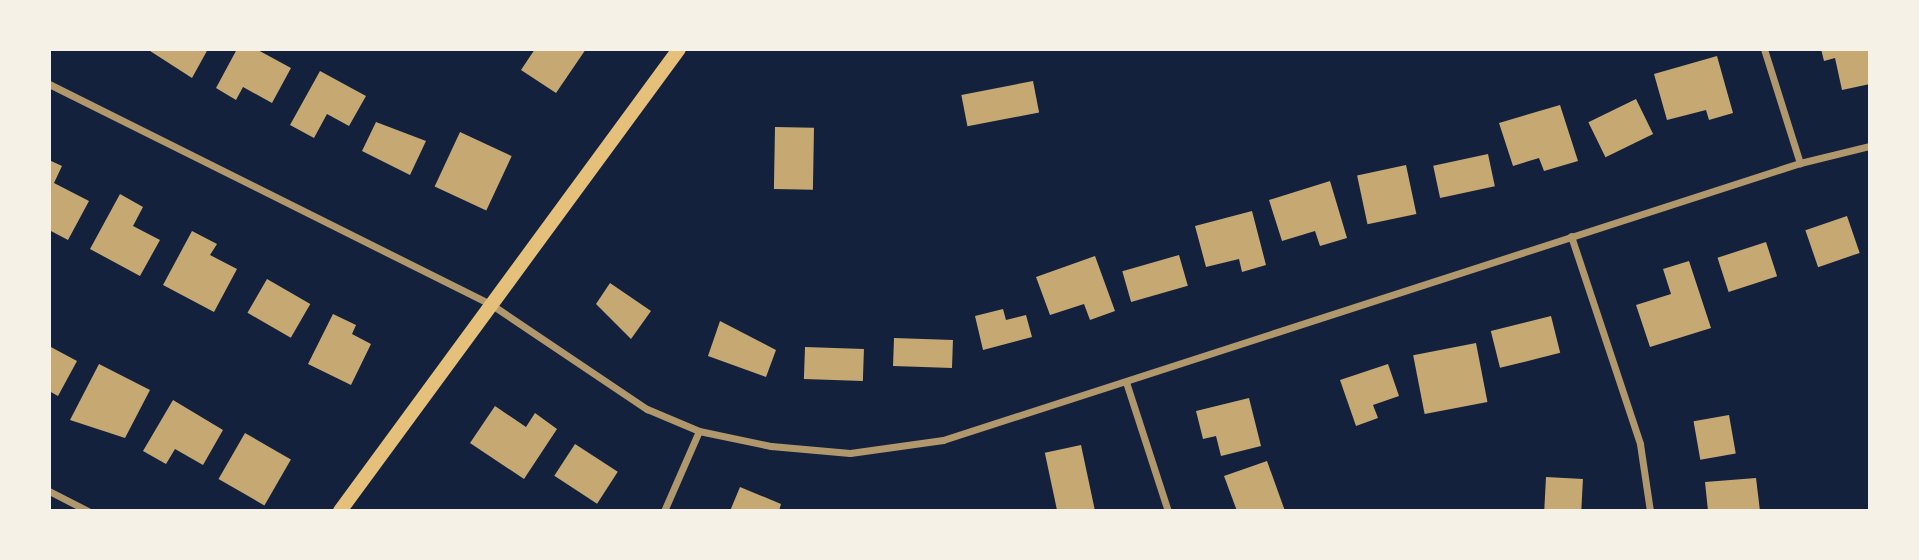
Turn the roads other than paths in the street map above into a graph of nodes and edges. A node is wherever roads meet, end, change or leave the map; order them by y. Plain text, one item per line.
1 (679, 49) edge
2 (1764, 49) edge
3 (49, 84) edge
4 (1870, 146) edge
5 (1800, 163) junction
6 (1572, 236) junction
7 (492, 305) junction
8 (1125, 382) junction
9 (699, 431) junction
10 (49, 491) edge
11 (88, 511) edge
12 (340, 511) edge
13 (664, 511) edge
14 (1168, 511) edge
15 (1650, 511) edge

1 - 7 main road
2 - 5 street
3 - 7 street
4 - 5 street
5 - 6 street
6 - 8 street
6 - 15 street
7 - 9 street
7 - 12 main road
8 - 9 street
8 - 14 street
9 - 13 street
10 - 11 street

